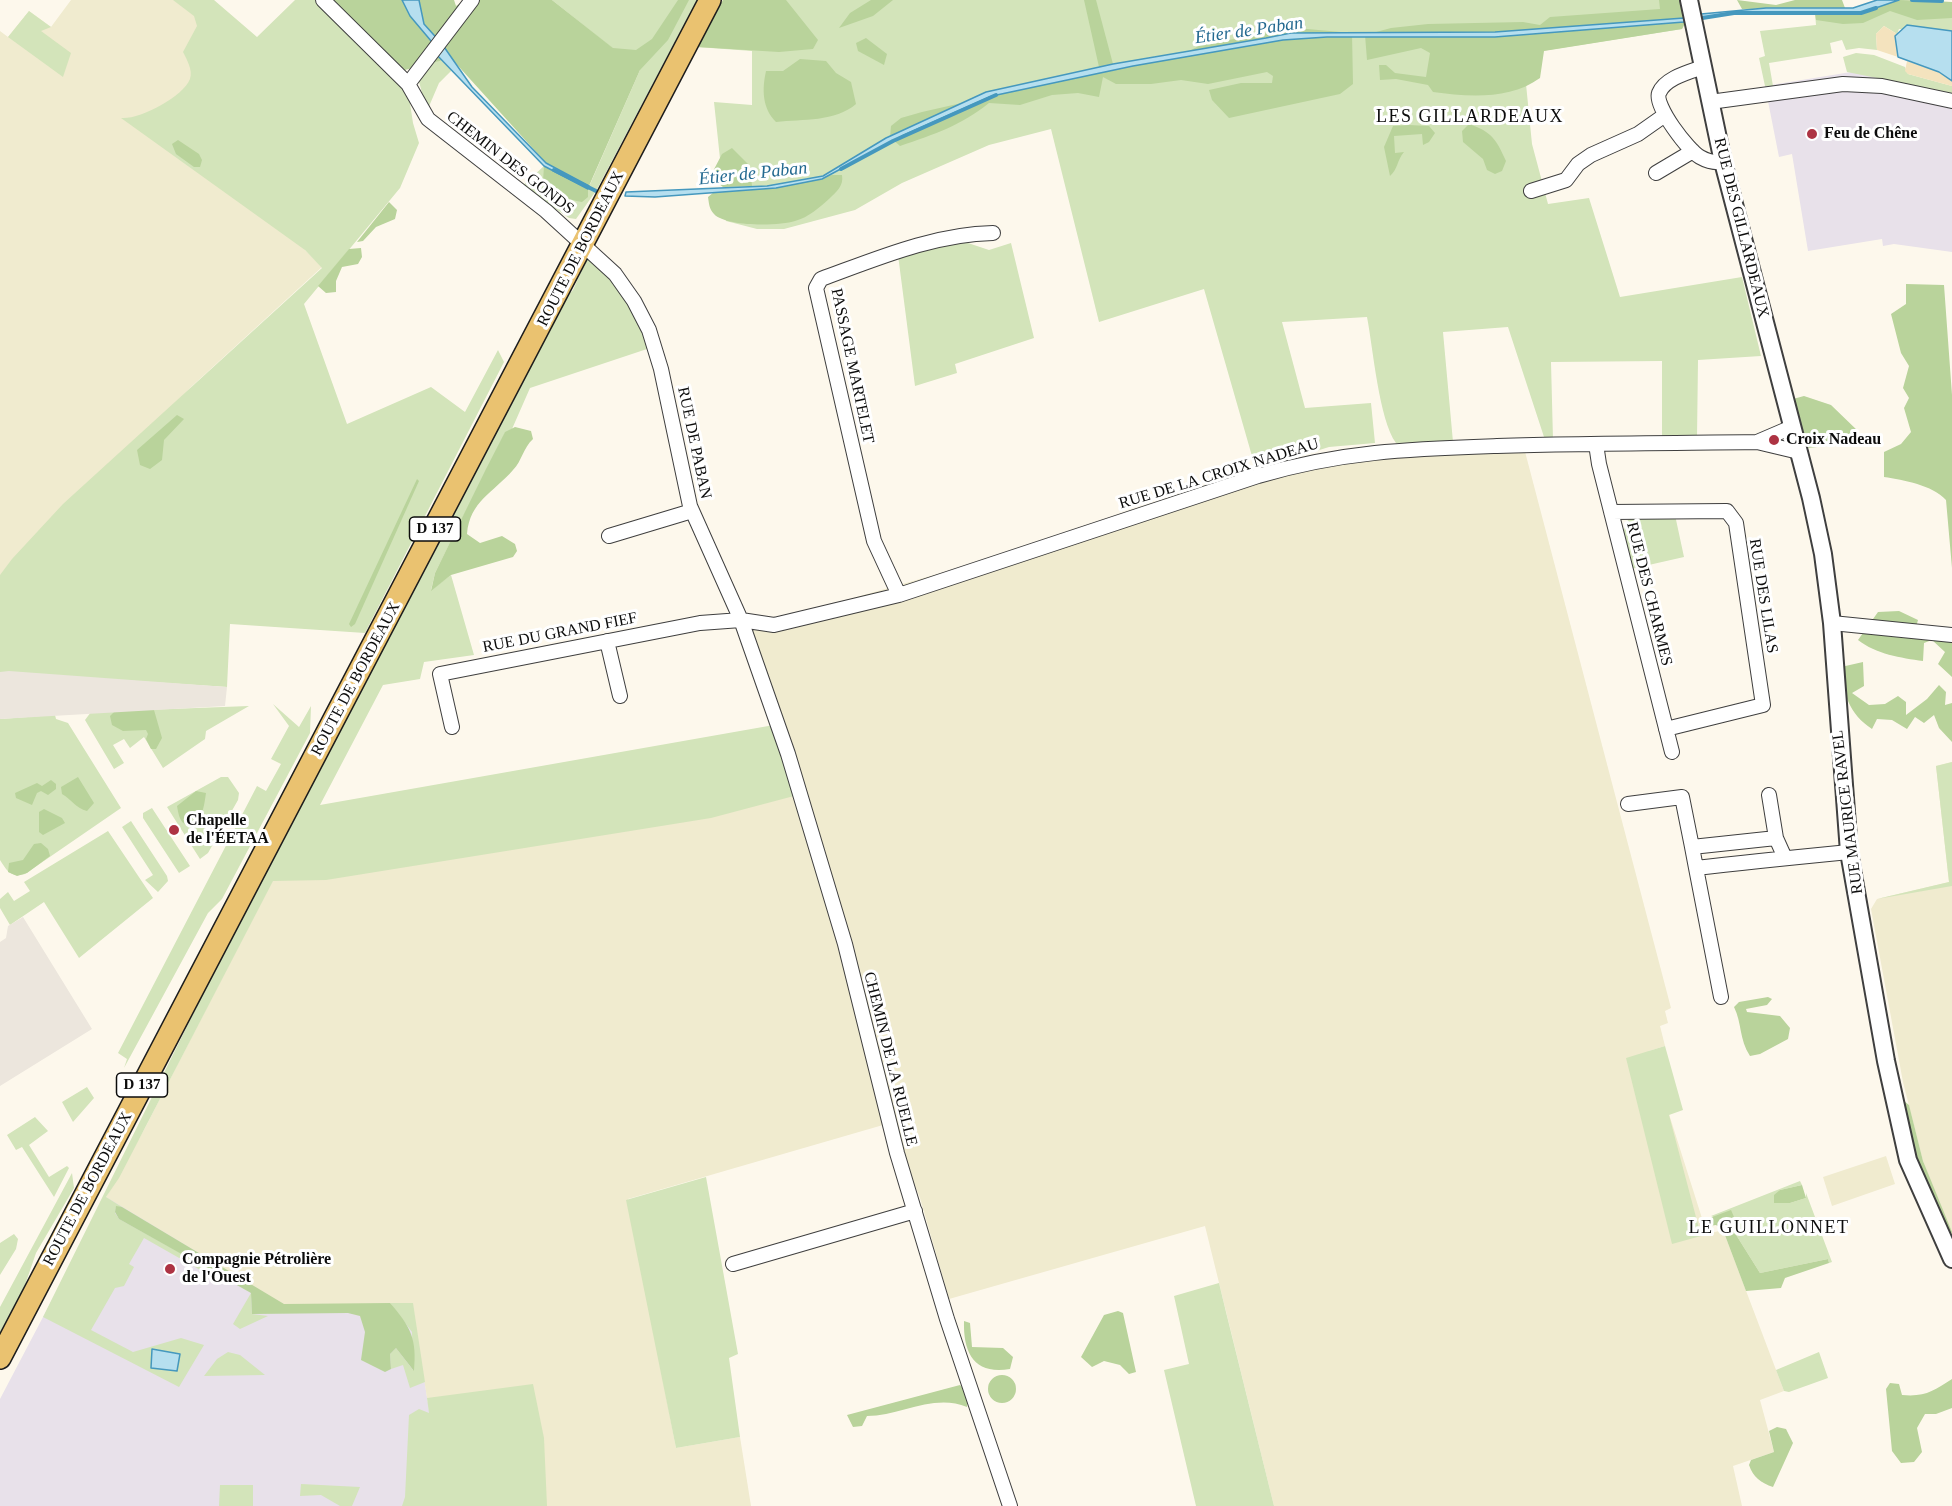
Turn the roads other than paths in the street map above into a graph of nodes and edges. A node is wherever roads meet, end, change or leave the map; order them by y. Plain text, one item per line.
1 (322, 0) edge
2 (472, 0) edge
3 (710, 0) edge
4 (1691, 6) edge
5 (1702, 67) junction
6 (408, 84) junction
7 (1952, 101) edge
8 (1710, 102) junction
9 (1665, 115) junction
10 (1694, 152) junction
11 (1723, 162) junction
12 (1656, 173) dead end
13 (1531, 191) dead end
14 (993, 233) dead end
15 (583, 245) junction
16 (615, 274) joint
17 (1792, 427) junction
18 (1757, 442) junction
19 (1596, 444) junction
20 (1799, 452) junction
21 (692, 511) junction
22 (1611, 512) junction
23 (609, 536) dead end
24 (899, 595) junction
25 (741, 620) junction
26 (1832, 623) junction
27 (1952, 635) edge
28 (607, 641) junction
29 (620, 696) dead end
30 (452, 727) dead end
31 (1666, 729) junction
32 (1672, 752) dead end
33 (1769, 795) dead end
34 (1628, 804) dead end
35 (1776, 838) junction
36 (1692, 847) junction
37 (1849, 852) junction
38 (1785, 858) junction
39 (1696, 868) junction
40 (1721, 998) dead end
41 (915, 1211) junction
42 (1952, 1259) edge
43 (733, 1264) dead end
44 (0, 1358) edge
45 (1010, 1506) edge

1 - 6 street, CHEMIN DES GONDS
2 - 6 street
3 - 15 main road, ROUTE DE BORDEAUX / D 137
4 - 5 street, RUE DES GILLARDEAUX
5 - 8 street, RUE DES GILLARDEAUX
5 - 9 street
6 - 15 street, CHEMIN DES GONDS
7 - 8 street
8 - 11 street, RUE DES GILLARDEAUX
9 - 10 street
9 - 13 street
10 - 11 street
10 - 12 street
11 - 17 street, RUE DES GILLARDEAUX
14 - 24 street, PASSAGE MARTELET
15 - 16 street, CHEMIN DES GONDS
15 - 44 main road, ROUTE DE BORDEAUX / D 137
16 - 21 street, RUE DE PABAN
17 - 18 street
17 - 20 street, RUE MAURICE RAVEL
18 - 19 street, RUE DE LA CROIX NADEAU
18 - 20 street
19 - 22 street, RUE DES CHARMES
19 - 24 street, RUE DE LA CROIX NADEAU
20 - 26 street, RUE MAURICE RAVEL
21 - 23 street
21 - 25 street, RUE DE PABAN
22 - 31 street, RUE DES CHARMES
22 - 31 street, RUE DES LILAS
24 - 25 street, RUE DE LA CROIX NADEAU
25 - 28 street, RUE DU GRAND FIEF
25 - 41 street, CHEMIN DE LA RUELLE
26 - 27 street
26 - 37 street, RUE MAURICE RAVEL
28 - 29 street
28 - 30 street, RUE DU GRAND FIEF
31 - 32 street, RUE DES CHARMES
33 - 35 street
34 - 36 street
35 - 36 street
35 - 38 street
36 - 39 street
37 - 38 street
37 - 42 street, RUE MAURICE RAVEL
38 - 39 street
39 - 40 street
41 - 43 street
41 - 45 street, CHEMIN DE LA RUELLE

